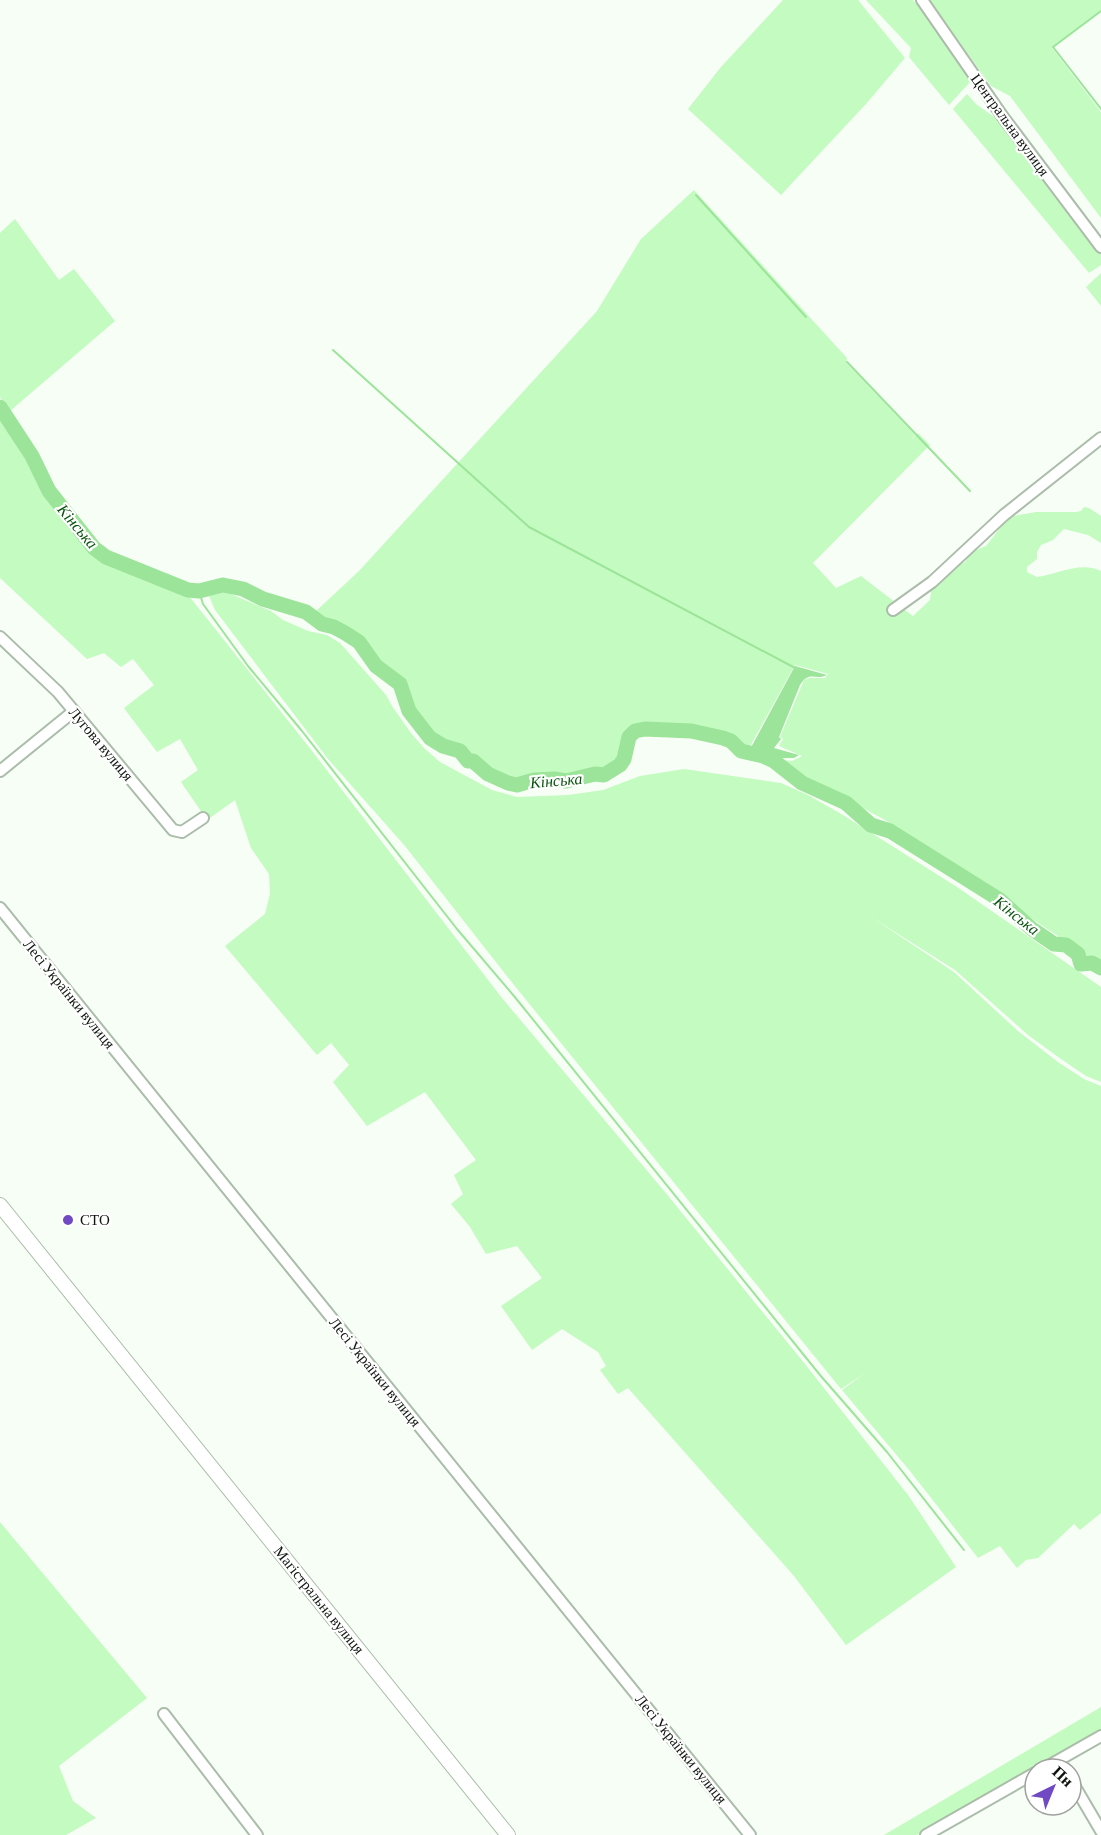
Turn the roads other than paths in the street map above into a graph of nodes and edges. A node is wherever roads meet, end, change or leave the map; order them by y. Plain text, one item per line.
1 (922, 0) edge
2 (1101, 248) edge
3 (1101, 438) edge
4 (892, 610) dead end
5 (0, 637) edge
6 (74, 711) junction
7 (0, 771) edge
8 (203, 818) dead end
9 (0, 908) edge
10 (0, 1205) edge
11 (164, 1714) dead end
12 (1101, 1736) edge
13 (1072, 1757) edge
14 (1023, 1780) edge
15 (1083, 1800) edge
16 (1101, 1831) edge
17 (257, 1835) edge
18 (508, 1835) edge
19 (750, 1835) edge
20 (926, 1835) edge

1 - 2 street, Центральна вулиця
3 - 4 street
5 - 6 street, Лугова вулиця
6 - 7 street
6 - 8 street, Лугова вулиця
9 - 19 street, Лесі Українки вулиця
10 - 18 main road, Магістральна вулиця
11 - 17 street
12 - 13 street
14 - 20 street
15 - 16 street

